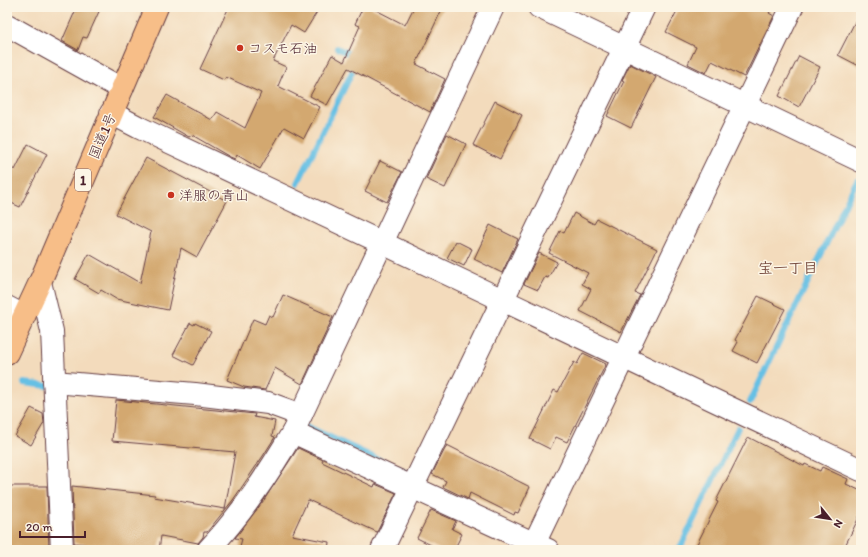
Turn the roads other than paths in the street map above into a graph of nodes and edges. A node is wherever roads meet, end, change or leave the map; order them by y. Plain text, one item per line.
1 (157, 7) edge
2 (493, 7) edge
3 (539, 7) edge
4 (644, 7) edge
5 (792, 7) edge
6 (7, 25) edge
7 (624, 48) junction
8 (122, 89) junction
9 (745, 105) junction
10 (111, 113) junction
11 (861, 161) edge
12 (383, 243) junction
13 (40, 282) junction
14 (502, 301) junction
15 (16, 311) edge
16 (7, 352) edge
17 (623, 358) junction
18 (54, 382) junction
19 (297, 423) junction
20 (861, 470) edge
21 (412, 487) junction
22 (538, 548) edge
23 (62, 550) edge
24 (208, 550) edge
25 (382, 550) edge

1 - 8 highway, 国道1号 / 1
2 - 12 street
3 - 7 street
4 - 7 street
5 - 9 street
6 - 8 street
7 - 9 street
7 - 14 street
8 - 10 highway, 国道1号 / 1
9 - 11 street
9 - 17 street
10 - 12 street
10 - 13 highway, 国道1号 / 1
12 - 14 street
12 - 19 street
13 - 15 highway, 国道1号 / 1
13 - 18 street
14 - 17 street
14 - 21 street
15 - 16 highway, 国道1号 / 1
17 - 20 street
17 - 22 street
18 - 19 street
18 - 23 street
19 - 21 street
19 - 24 street
21 - 22 street
21 - 25 street

